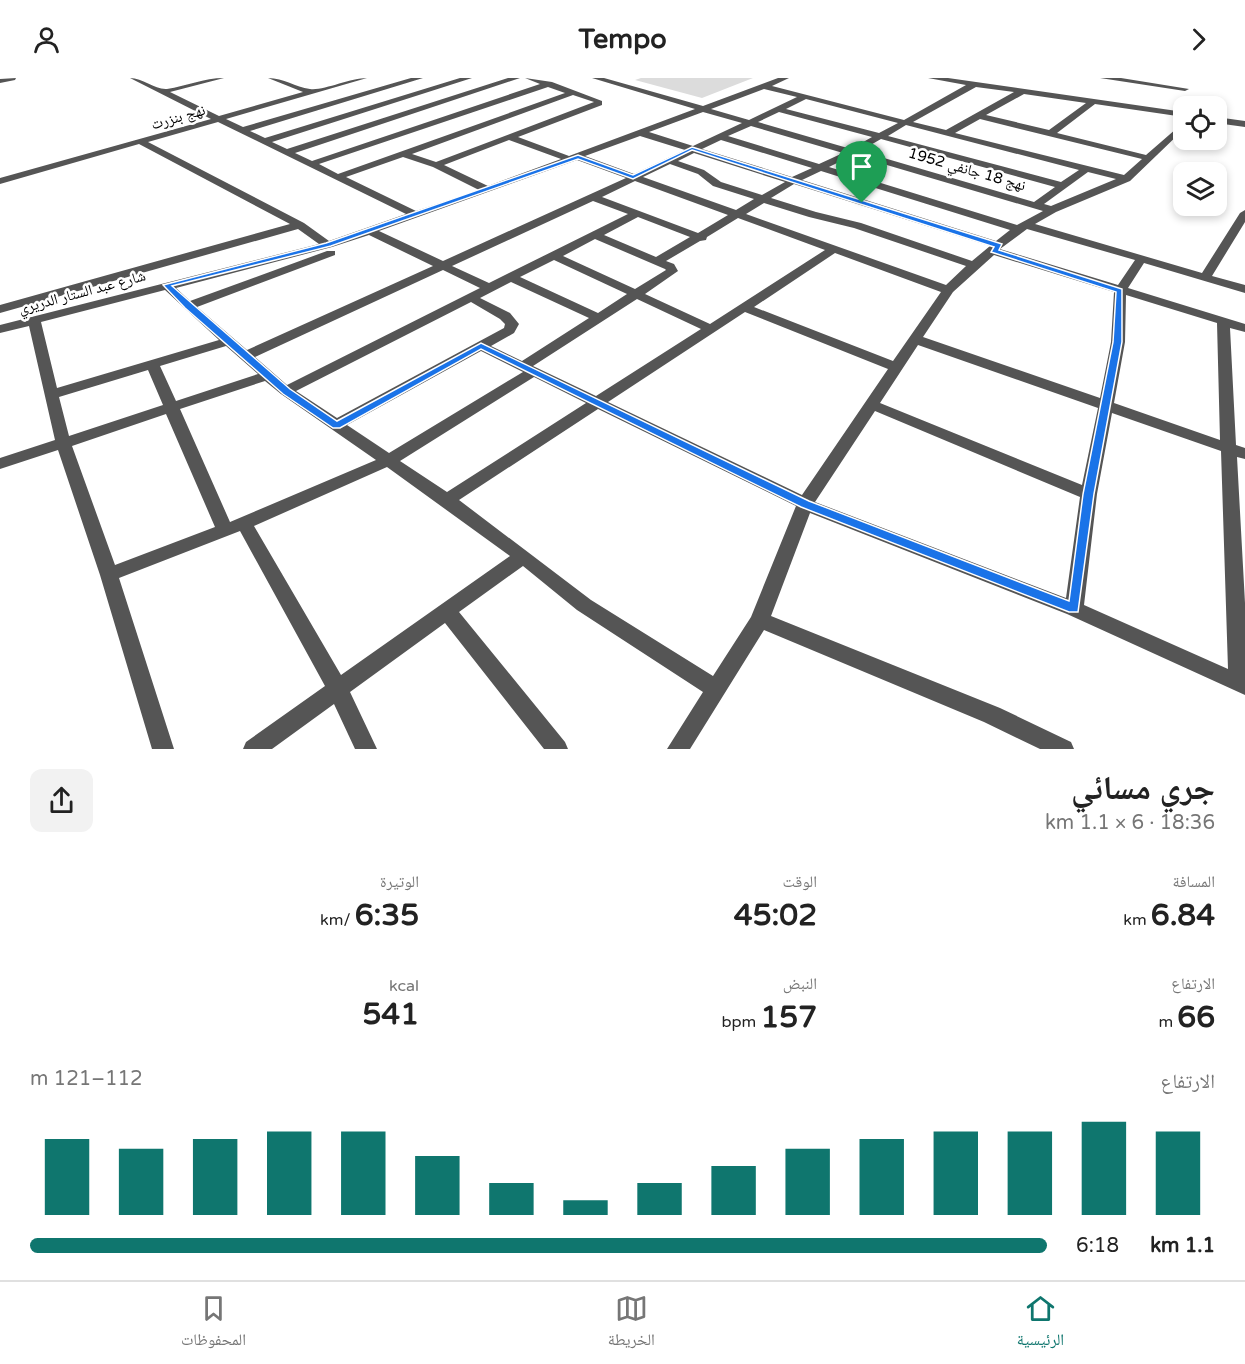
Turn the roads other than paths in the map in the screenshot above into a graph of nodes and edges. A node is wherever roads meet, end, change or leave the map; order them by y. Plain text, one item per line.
1 (12, 78) edge
2 (135, 78) edge
3 (220, 78) edge
4 (272, 78) edge
5 (363, 78) edge
6 (420, 78) edge
7 (468, 78) edge
8 (516, 78) edge
9 (529, 78) edge
10 (596, 78) edge
11 (622, 78) edge
12 (785, 78) edge
13 (932, 78) edge
14 (1104, 78) edge
15 (1186, 78) edge
16 (0, 81) edge
17 (381, 82) dead end
18 (610, 82) junction
19 (549, 84) junction
20 (973, 85) junction
21 (391, 86) junction
22 (763, 86) junction
23 (162, 92) junction
24 (575, 92) junction
25 (1021, 92) junction
26 (312, 93) junction
27 (416, 94) junction
28 (1184, 96) edge
29 (804, 97) junction
30 (443, 103) junction
31 (1092, 103) junction
32 (1173, 104) edge
33 (1173, 107) edge
34 (705, 109) junction
35 (778, 109) junction
36 (470, 111) junction
37 (980, 116) junction
38 (221, 119) junction
39 (497, 121) junction
40 (1227, 121) edge
41 (750, 122) junction
42 (906, 122) junction
43 (1173, 123) edge
44 (1245, 123) edge
45 (243, 129) junction
46 (528, 131) junction
47 (641, 132) junction
48 (948, 133) junction
49 (1051, 133) junction
50 (718, 136) junction
51 (880, 136) junction
52 (512, 138) junction
53 (140, 141) junction
54 (265, 141) junction
55 (692, 148) junction
56 (852, 152) junction
57 (287, 153) junction
58 (404, 154) junction
59 (1149, 158) junction
60 (574, 159) junction
61 (667, 160) junction
62 (311, 164) junction
63 (436, 165) junction
64 (820, 168) junction
65 (1086, 169) junction
66 (338, 177) junction
67 (633, 177) junction
68 (1125, 179) junction
69 (0, 181) edge
70 (793, 181) junction
71 (1061, 185) junction
72 (488, 190) junction
73 (593, 197) junction
74 (765, 200) junction
75 (1036, 205) junction
76 (1052, 210) junction
77 (638, 213) junction
78 (1245, 213) edge
79 (416, 215) junction
80 (738, 215) junction
81 (300, 225) junction
82 (1022, 227) junction
83 (375, 233) junction
84 (595, 235) junction
85 (702, 238) junction
86 (328, 245) junction
87 (997, 248) junction
88 (834, 249) junction
89 (554, 256) junction
90 (658, 261) junction
91 (1140, 261) junction
92 (445, 265) junction
93 (974, 265) junction
94 (512, 278) junction
95 (1205, 278) junction
96 (167, 285) junction
97 (491, 289) junction
98 (1245, 289) edge
99 (948, 290) junction
100 (1120, 291) junction
101 (636, 294) junction
102 (472, 298) junction
103 (188, 306) junction
104 (745, 308) junction
105 (0, 309) edge
106 (599, 318) junction
107 (34, 320) junction
108 (1223, 322) junction
109 (1245, 328) edge
110 (0, 329) edge
111 (711, 329) junction
112 (915, 339) junction
113 (228, 341) junction
114 (481, 346) junction
115 (246, 356) junction
116 (153, 366) junction
117 (896, 367) junction
118 (528, 369) junction
119 (268, 375) junction
120 (286, 392) junction
121 (53, 394) junction
122 (597, 403) junction
123 (870, 404) junction
124 (1106, 405) junction
125 (172, 407) junction
126 (336, 426) junction
127 (63, 443) junction
128 (1226, 447) junction
129 (1245, 454) edge
130 (390, 460) junction
131 (0, 464) edge
132 (1089, 494) junction
133 (447, 500) junction
134 (805, 504) junction
135 (244, 523) junction
136 (225, 530) junction
137 (523, 556) junction
138 (109, 574) junction
139 (1074, 609) junction
140 (446, 610) junction
141 (760, 620) junction
142 (1242, 685) edge
143 (337, 688) junction
144 (716, 689) junction
145 (163, 749) edge
146 (254, 749) edge
147 (366, 749) edge
148 (557, 749) edge
149 (678, 749) edge
150 (1063, 749) edge

1 - 16 street
2 - 23 street
3 - 23 street
4 - 26 street
5 - 26 street, نهج بنزرت
6 - 21 street
7 - 27 street
8 - 30 street
9 - 19 street
10 - 18 street, نهج 18 جانفي 1952
11 - 18 street
12 - 22 street, شارع عبد الستار الدريري
13 - 20 street
14 - 32 street
15 - 28 street
17 - 21 street
18 - 34 street, نهج 18 جانفي 1952
19 - 24 street
19 - 36 street
20 - 25 street
20 - 42 street
21 - 27 street
21 - 45 street
22 - 29 street
22 - 34 street, شارع عبد الستار الدريري
23 - 38 street
24 - 39 street
24 - 46 street
25 - 31 street
25 - 37 street
26 - 38 street, نهج بنزرت
27 - 30 street
27 - 54 street
29 - 35 street
29 - 42 street
30 - 36 street
30 - 57 street
31 - 33 street
31 - 49 street
34 - 41 street, نهج 18 جانفي 1952
34 - 47 street, شارع عبد الستار الدريري
35 - 41 street
35 - 51 street
36 - 39 street
36 - 62 street
37 - 48 street
37 - 49 street
38 - 45 street
38 - 53 street, نهج بنزرت
39 - 46 street
39 - 58 street
40 - 44 street
41 - 50 street
41 - 56 street, نهج 18 جانفي 1952
42 - 48 street
42 - 51 street
43 - 59 street
45 - 54 street
46 - 52 street
47 - 55 street
47 - 60 street, شارع عبد الستار الدريري
48 - 65 street
49 - 59 street
50 - 55 street
50 - 64 street
51 - 56 street
51 - 71 street
52 - 60 street
52 - 63 street
53 - 69 street, نهج بنزرت
53 - 81 street
54 - 57 street
55 - 61 street
55 - 70 street
56 - 64 street
56 - 75 street, نهج 18 جانفي 1952
57 - 62 street
58 - 63 street
58 - 66 street
59 - 68 street
60 - 67 street
60 - 72 street, شارع عبد الستار الدريري
61 - 67 street
61 - 74 street
62 - 66 street
63 - 72 street
64 - 70 street
64 - 82 street
65 - 68 street
65 - 71 street
66 - 79 street
67 - 73 street
67 - 80 street
68 - 76 street
70 - 74 street
70 - 87 street
71 - 75 street
72 - 79 street, شارع عبد الستار الدريري
73 - 77 street
73 - 92 street
74 - 80 street
74 - 93 street
75 - 76 street, نهج 18 جانفي 1952
76 - 82 street
77 - 84 street
77 - 85 street
78 - 95 street
79 - 83 street, شارع عبد الستار الدريري
80 - 85 street
80 - 88 street
81 - 86 street
81 - 105 street
82 - 87 street
82 - 91 street
83 - 86 street, شارع عبد الستار الدريري
83 - 92 street
83 - 103 street
84 - 89 street
84 - 90 street
85 - 90 street
86 - 96 street, شارع عبد الستار الدريري
87 - 93 street
87 - 100 street
88 - 99 street
88 - 104 street
89 - 94 street
89 - 101 street
90 - 101 street
91 - 95 street
91 - 100 street
92 - 97 street
92 - 115 street
93 - 99 street
94 - 97 street
94 - 106 street
95 - 98 street
96 - 103 street
96 - 107 street, شارع عبد الستار الدريري
97 - 102 street
99 - 112 street
100 - 108 street
100 - 124 street
101 - 106 street
101 - 111 street
102 - 114 street
102 - 120 street
103 - 113 street
104 - 111 street
104 - 117 street
106 - 118 street
107 - 110 street, شارع عبد الستار الدريري
107 - 121 street
108 - 109 street
108 - 128 street
111 - 122 street
112 - 117 street
112 - 124 street
113 - 115 street
113 - 116 street
114 - 118 street
114 - 126 street
115 - 119 street
116 - 121 street
116 - 125 street
117 - 123 street
118 - 122 street
118 - 130 street
119 - 120 street
119 - 125 street
120 - 126 street
121 - 127 street
122 - 133 street
122 - 134 street
123 - 132 street
123 - 134 street
124 - 128 street
124 - 132 street
125 - 127 street
125 - 136 street
126 - 130 street
127 - 131 street
127 - 138 street
128 - 129 street
128 - 142 street
130 - 133 street
130 - 135 street
132 - 139 street
133 - 137 street
134 - 139 street
134 - 141 street
135 - 136 street
135 - 143 street
136 - 138 street
137 - 140 street
137 - 144 street
138 - 145 street
139 - 142 street
140 - 143 street
140 - 148 street
141 - 144 street
141 - 150 street
143 - 146 street
143 - 147 street
144 - 149 street

